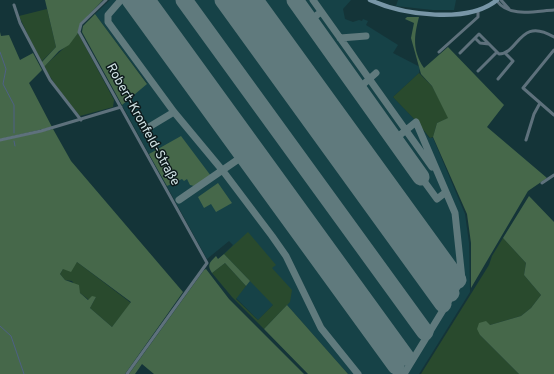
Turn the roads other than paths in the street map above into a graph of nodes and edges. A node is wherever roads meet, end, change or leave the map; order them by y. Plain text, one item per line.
1 (106, 0) edge
2 (370, 0) edge
3 (497, 0) edge
4 (501, 0) edge
5 (14, 5) dead end
6 (478, 10) junction
7 (510, 10) junction
8 (554, 10) edge
9 (554, 36) edge
10 (475, 38) junction
11 (489, 44) junction
12 (554, 50) edge
13 (440, 52) dead end
14 (497, 52) junction
15 (460, 53) dead end
16 (505, 53) junction
17 (478, 71) dead end
18 (498, 79) dead end
19 (540, 103) junction
20 (121, 107) junction
21 (553, 113) edge
22 (81, 120) junction
23 (0, 140) edge
24 (526, 140) dead end
25 (554, 175) edge
26 (542, 183) dead end
27 (127, 374) edge

1 - 20 street, Robert-Kronfeld-Straße
2 - 6 street
3 - 6 street
3 - 7 street
4 - 7 street
5 - 22 street
6 - 13 street
7 - 8 street
9 - 16 street
10 - 11 street
10 - 11 street
10 - 15 street
11 - 14 street
12 - 19 street
14 - 16 street
14 - 17 street
16 - 18 street
19 - 21 street
19 - 24 street
20 - 22 street
20 - 27 street, Robert-Kronfeld-Straße
22 - 23 street
25 - 26 street

